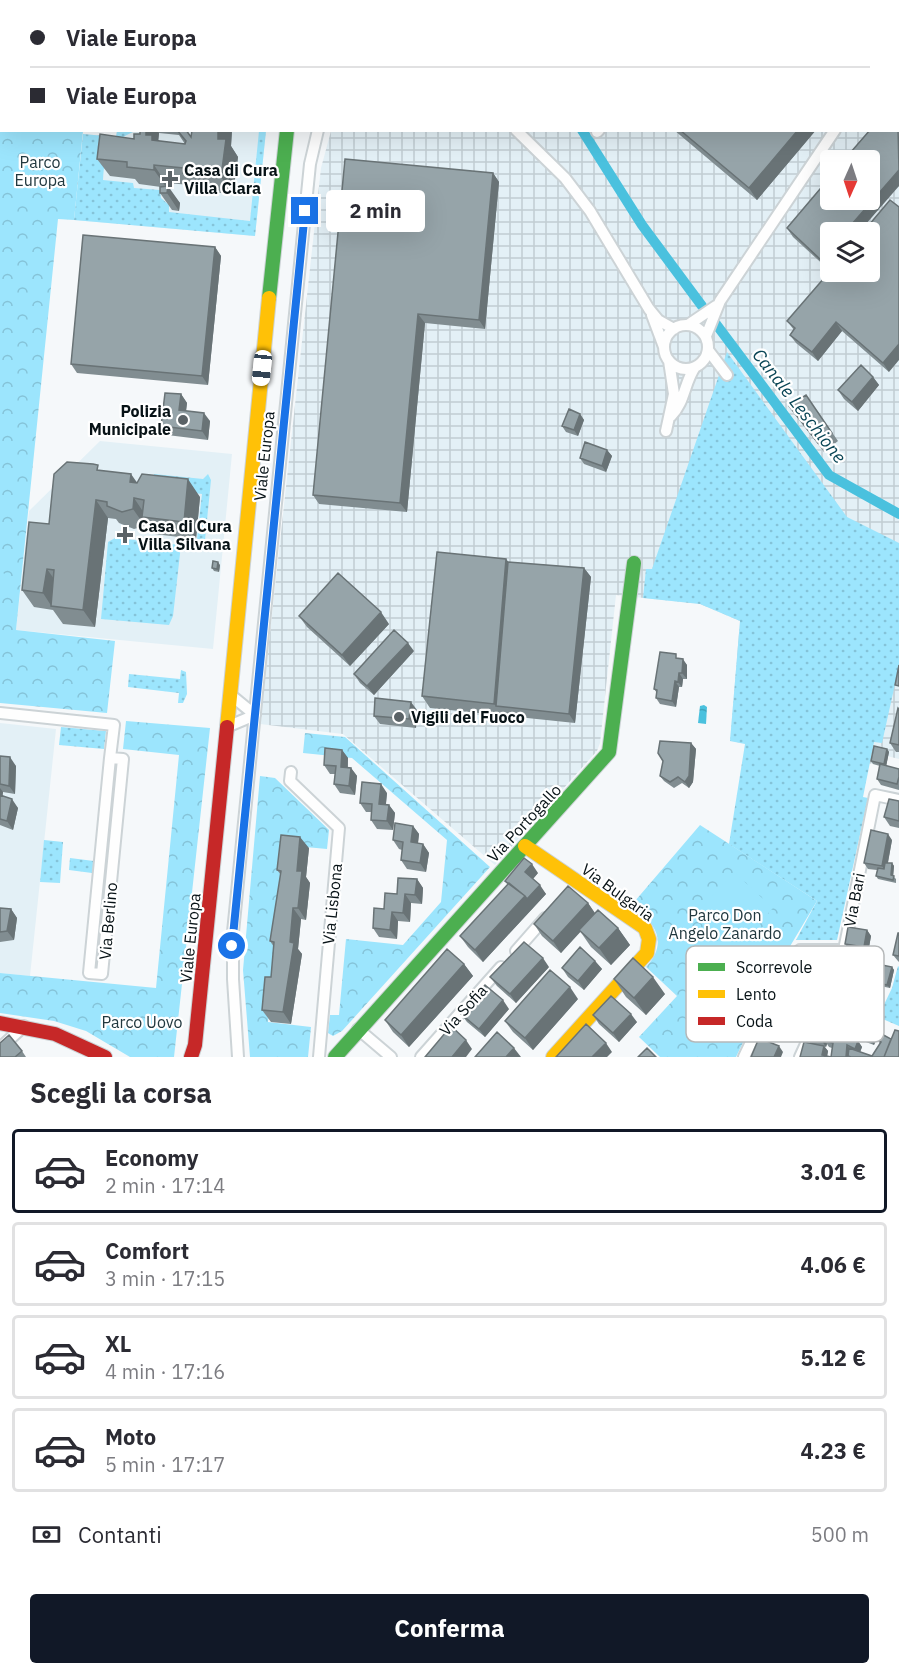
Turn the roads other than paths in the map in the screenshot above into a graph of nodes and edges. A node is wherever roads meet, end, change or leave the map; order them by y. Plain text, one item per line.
1 (287, 132) edge
2 (318, 132) edge
3 (518, 132) edge
4 (834, 132) edge
5 (720, 302) junction
6 (649, 309) junction
7 (688, 325) junction
8 (674, 328) junction
9 (706, 336) junction
10 (664, 347) junction
11 (708, 350) junction
12 (669, 360) junction
13 (698, 365) junction
14 (671, 416) junction
15 (666, 431) dead end
16 (634, 563) dead end
17 (232, 696) junction
18 (0, 713) edge
19 (255, 715) junction
20 (229, 726) junction
21 (110, 758) junction
22 (291, 772) dead end
23 (899, 800) edge
24 (525, 846) junction
25 (550, 912) edge
26 (845, 946) edge
27 (0, 1023) edge
28 (24, 1026) junction
29 (358, 1029) junction
30 (751, 1042) edge
31 (807, 1042) edge
32 (0, 1048) edge
33 (237, 1052) edge
34 (196, 1053) edge
35 (105, 1057) edge
36 (231, 1057) edge
37 (319, 1057) edge
38 (335, 1057) edge
39 (391, 1057) edge
40 (421, 1057) edge
41 (553, 1057) edge
42 (744, 1057) edge
43 (800, 1057) edge

1 - 17 street, Viale Europa
2 - 19 street, Viale Europa
3 - 6 street
4 - 5 street
5 - 7 street
5 - 9 street
6 - 8 street
6 - 10 street
7 - 8 street
7 - 9 street
8 - 10 street
9 - 11 street
10 - 12 street
11 - 13 street
11 - 13 street
12 - 13 street
12 - 14 street
13 - 14 street
14 - 15 street
16 - 24 street, Via Portogallo
17 - 19 street
17 - 20 street, Viale Europa
18 - 21 street, Via Berlino
19 - 20 street
19 - 33 street, Viale Europa
20 - 34 street, Viale Europa
21 - 21 street, Via Berlino
22 - 37 street, Via Lisbona
23 - 26 street, Via Bari
24 - 29 street, Via Portogallo
24 - 41 street, Via Bulgaria
25 - 40 street, Via Sofia
27 - 28 street
28 - 32 street
28 - 35 street
29 - 38 street, Via Portogallo
29 - 39 street
30 - 42 street
31 - 43 street, Via Bari
33 - 36 street, Viale Europa

